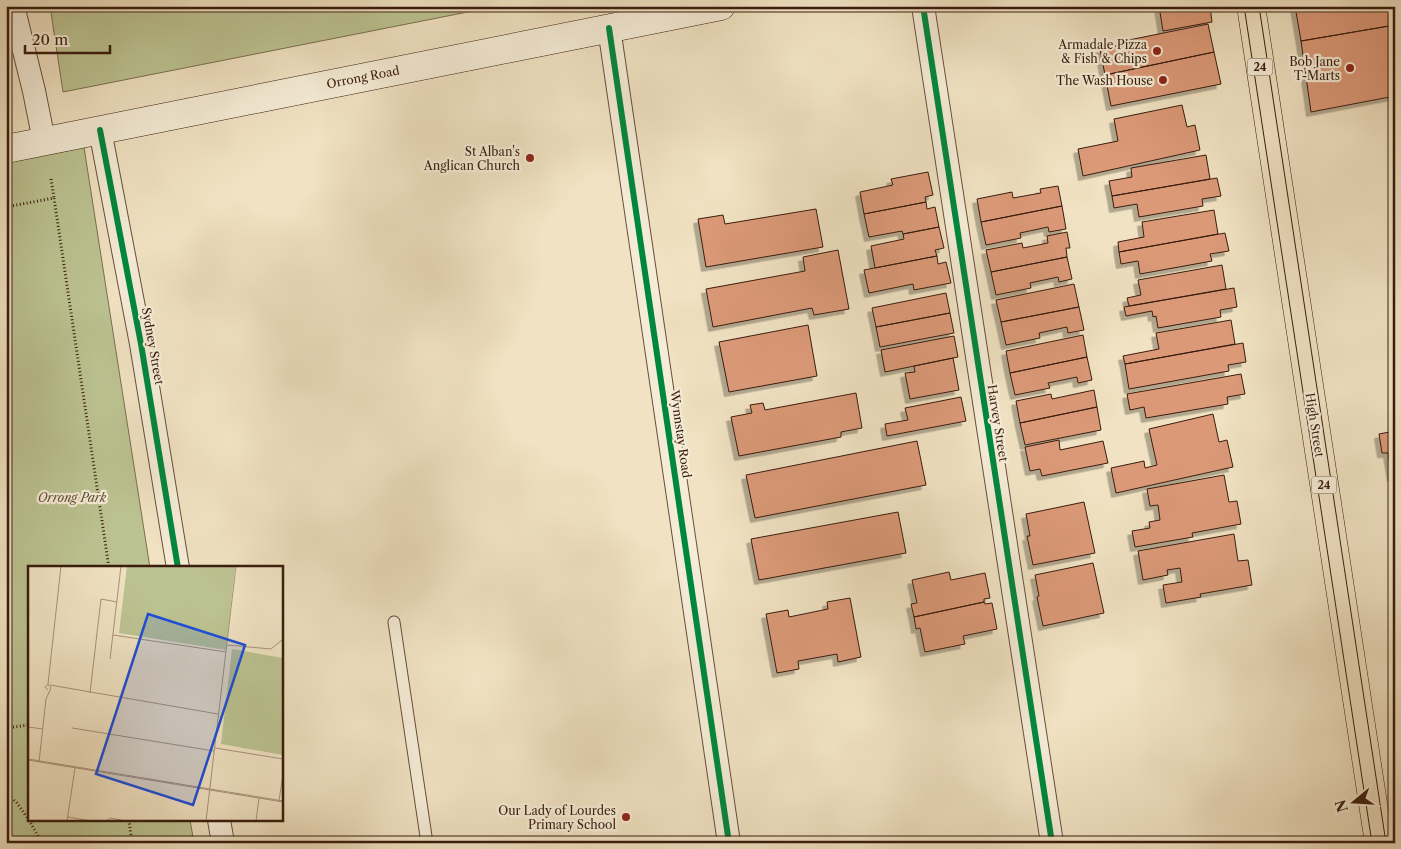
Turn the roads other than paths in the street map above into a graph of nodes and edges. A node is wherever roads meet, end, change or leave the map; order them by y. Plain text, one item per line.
1 (13, 6) edge
2 (721, 6) edge
3 (923, 6) edge
4 (1251, 6) edge
5 (609, 28) junction
6 (100, 130) junction
7 (44, 141) junction
8 (6, 149) edge
9 (178, 566) edge
10 (394, 622) dead end
11 (219, 822) edge
12 (223, 843) edge
13 (427, 843) edge
14 (729, 843) edge
15 (1052, 843) edge
16 (1379, 843) edge

1 - 7 street
2 - 5 main road, Orrong Road
3 - 15 street, Harvey Street
4 - 16 main road, High Street / 24
5 - 6 main road, Orrong Road
5 - 14 street, Wynnstay Road
6 - 7 main road, Orrong Road
6 - 9 street, Sydney Street
7 - 8 main road, Orrong Road
10 - 13 lane
11 - 12 street

